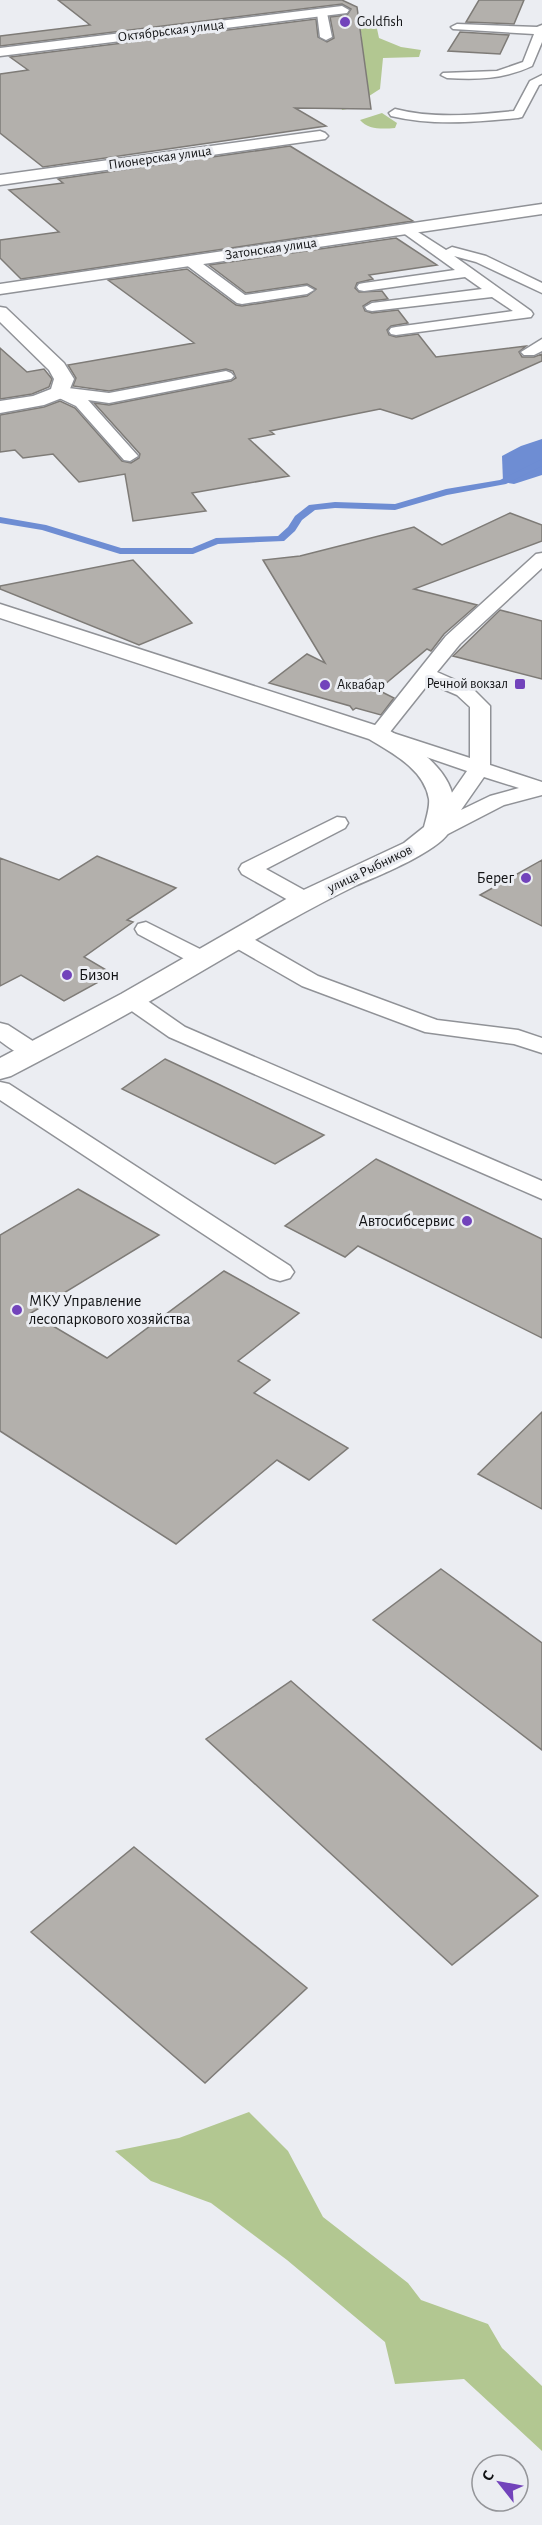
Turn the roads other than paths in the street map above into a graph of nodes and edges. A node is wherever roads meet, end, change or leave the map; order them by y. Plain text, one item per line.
1 (342, 10) dead end
2 (322, 12) junction
3 (457, 27) dead end
4 (541, 30) edge
5 (326, 37) dead end
6 (0, 52) edge
7 (493, 62) dead end
8 (528, 64) junction
9 (542, 66) edge
10 (447, 75) dead end
11 (542, 79) edge
12 (394, 113) dead end
13 (320, 136) dead end
14 (0, 180) edge
15 (542, 209) edge
16 (407, 229) junction
17 (432, 247) junction
18 (190, 261) junction
19 (468, 272) junction
20 (364, 287) dead end
21 (0, 289) edge
22 (542, 289) edge
23 (307, 290) dead end
24 (495, 292) junction
25 (372, 307) dead end
26 (0, 312) edge
27 (526, 314) junction
28 (542, 315) edge
29 (396, 331) dead end
30 (226, 376) dead end
31 (60, 392) junction
32 (0, 407) edge
33 (130, 456) dead end
34 (542, 558) edge
35 (0, 611) edge
36 (427, 675) junction
37 (378, 734) junction
38 (480, 767) junction
39 (541, 789) edge
40 (337, 823) dead end
41 (437, 830) junction
42 (306, 900) junction
43 (146, 929) dead end
44 (237, 939) junction
45 (202, 959) junction
46 (131, 1000) junction
47 (0, 1030) edge
48 (542, 1046) edge
49 (33, 1052) junction
50 (0, 1070) edge
51 (0, 1089) edge
52 (542, 1191) edge
53 (280, 1272) dead end

1 - 2 street, Октябрьская улица
2 - 5 lane
2 - 6 street, Октябрьская улица
3 - 4 lane
4 - 8 lane
7 - 8 lane
8 - 9 lane
8 - 10 lane
11 - 12 lane
13 - 14 street, Пионерская улица
15 - 16 street, Затонская улица
16 - 17 lane
16 - 18 street, Затонская улица
17 - 19 lane
17 - 22 lane
18 - 21 street, Затонская улица
18 - 23 lane
19 - 20 lane
19 - 24 lane
24 - 25 lane
24 - 27 lane
26 - 31 street
27 - 28 lane
27 - 29 lane
30 - 31 lane
31 - 32 street
31 - 33 lane
34 - 36 lane
35 - 37 street
36 - 37 lane
36 - 38 lane
37 - 38 lane
37 - 41 street
38 - 39 lane
38 - 41 lane
39 - 41 lane
40 - 42 lane
41 - 42 street, улица Рыбников
42 - 44 street, улица Рыбников
43 - 45 lane
44 - 45 street, улица Рыбников
44 - 48 lane
45 - 46 street, улица Рыбников
46 - 49 street, улица Рыбников
46 - 52 lane
47 - 49 lane
49 - 50 street, улица Рыбников
51 - 53 lane

